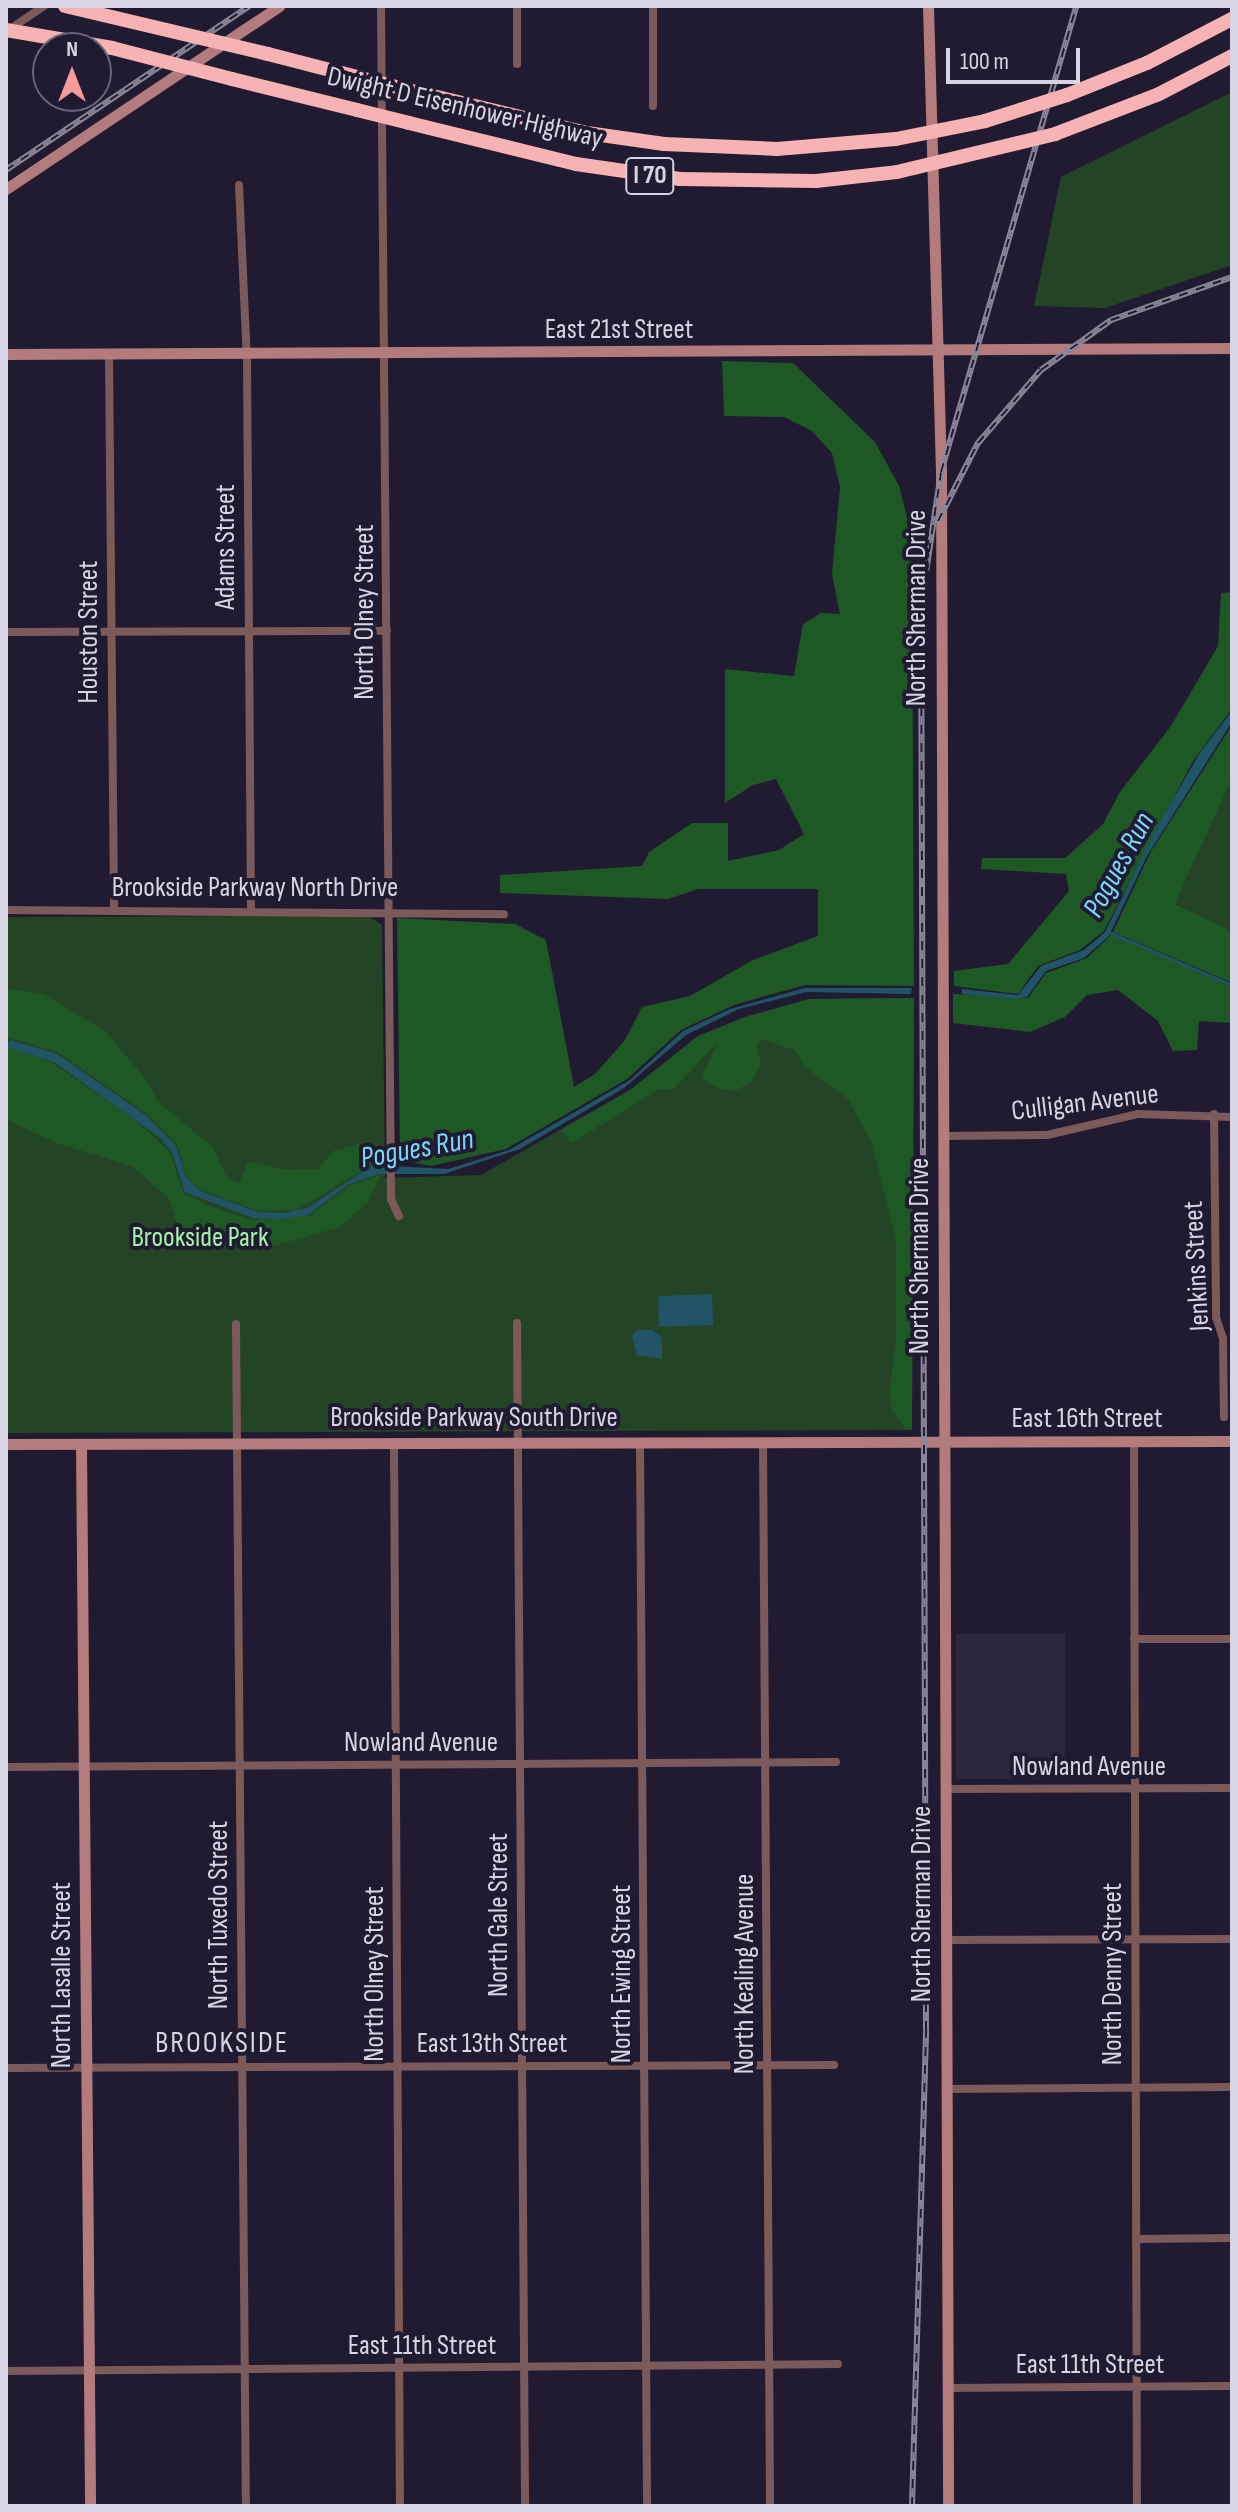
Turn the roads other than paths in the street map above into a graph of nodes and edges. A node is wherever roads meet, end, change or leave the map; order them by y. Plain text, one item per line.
1 (44, 6) edge
2 (65, 6) edge
3 (279, 6) edge
4 (381, 6) edge
5 (517, 6) edge
6 (653, 6) edge
7 (928, 6) edge
8 (1232, 19) edge
9 (6, 30) edge
10 (1232, 56) edge
11 (517, 64) dead end
12 (653, 106) dead end
13 (239, 185) dead end
14 (6, 189) edge
15 (1232, 348) edge
16 (937, 351) junction
17 (6, 354) edge
18 (109, 354) junction
19 (245, 354) junction
20 (385, 354) junction
21 (111, 631) junction
22 (249, 631) junction
23 (387, 631) junction
24 (6, 632) edge
25 (6, 910) edge
26 (114, 910) junction
27 (251, 910) junction
28 (388, 910) junction
29 (504, 914) dead end
30 (1214, 1114) junction
31 (1232, 1117) edge
32 (944, 1136) junction
33 (399, 1216) dead end
34 (517, 1323) dead end
35 (236, 1324) dead end
36 (1224, 1417) dead end
37 (1232, 1441) edge
38 (394, 1442) junction
39 (518, 1442) junction
40 (640, 1442) junction
41 (763, 1442) junction
42 (1134, 1442) junction
43 (237, 1443) junction
44 (943, 1443) junction
45 (6, 1444) edge
46 (81, 1444) junction
47 (1134, 1639) junction
48 (1232, 1639) edge
49 (836, 1762) dead end
50 (766, 1763) junction
51 (520, 1764) junction
52 (643, 1764) junction
53 (396, 1765) junction
54 (240, 1766) junction
55 (6, 1767) edge
56 (84, 1767) junction
57 (1135, 1788) junction
58 (1232, 1788) edge
59 (945, 1789) junction
60 (1135, 1938) junction
61 (1232, 1939) edge
62 (946, 1940) junction
63 (767, 2065) junction
64 (834, 2065) dead end
65 (397, 2066) junction
66 (522, 2066) junction
67 (645, 2066) junction
68 (86, 2067) junction
69 (242, 2067) junction
70 (6, 2068) edge
71 (1136, 2087) junction
72 (1232, 2087) edge
73 (947, 2089) junction
74 (1232, 2238) edge
75 (1136, 2239) junction
76 (838, 2364) dead end
77 (769, 2365) junction
78 (647, 2366) junction
79 (524, 2367) junction
80 (399, 2368) junction
81 (244, 2369) junction
82 (89, 2370) junction
83 (6, 2371) edge
84 (1232, 2386) edge
85 (1137, 2387) junction
86 (948, 2388) junction
87 (90, 2506) edge
88 (246, 2506) edge
89 (400, 2506) edge
90 (525, 2506) edge
91 (647, 2506) edge
92 (770, 2506) edge
93 (948, 2506) edge
94 (1137, 2506) edge

1 - 9 street
2 - 8 highway, Dwight D Eisenhower Highway / I 70, bridge
3 - 14 main road
4 - 20 street, North Olney Street
5 - 11 street
6 - 12 street
7 - 16 main road, North Sherman Drive
9 - 10 highway, Dwight D Eisenhower Highway / I 70, bridge
13 - 19 street, Adams Street
15 - 16 main road, East 21st Street
16 - 20 main road, East 21st Street
16 - 32 main road, North Sherman Drive
17 - 18 main road, East 21st Street
18 - 19 main road, East 21st Street
18 - 21 street, Houston Street
19 - 20 main road, East 21st Street
19 - 22 street, Adams Street
20 - 23 street, North Olney Street
21 - 22 street
21 - 24 street
21 - 26 street, Houston Street
22 - 23 street
22 - 27 street, Adams Street
23 - 28 street, North Olney Street
25 - 26 street, Brookside Parkway North Drive
26 - 27 street, Brookside Parkway North Drive
27 - 28 street, Brookside Parkway North Drive
28 - 29 street, Brookside Parkway North Drive
28 - 33 street, North Olney Street
30 - 31 street, Culligan Avenue
30 - 32 street, Culligan Avenue
30 - 36 street, Jenkins Street
32 - 44 main road, North Sherman Drive
34 - 39 street, North Gale Street
35 - 43 street, North Tuxedo Street
37 - 42 main road, East 16th Street
38 - 39 main road, Brookside Parkway South Drive
38 - 43 main road, Brookside Parkway South Drive
38 - 53 street, North Olney Street
39 - 40 main road, Brookside Parkway South Drive
39 - 51 street, North Gale Street
40 - 41 main road, Brookside Parkway South Drive
40 - 52 street, North Ewing Street
41 - 44 main road, Brookside Parkway South Drive
41 - 50 street, North Kealing Avenue
42 - 44 main road, East 16th Street
42 - 47 street, North Denny Street
43 - 46 main road, Brookside Parkway South Drive
43 - 54 street, North Tuxedo Street
44 - 59 main road, North Sherman Drive
45 - 46 main road, Brookside Parkway South Drive
46 - 56 main road, North Lasalle Street
47 - 48 street
47 - 57 street, North Denny Street
49 - 50 street, Nowland Avenue
50 - 52 street, Nowland Avenue
50 - 63 street, North Kealing Avenue
51 - 52 street, Nowland Avenue
51 - 53 street, Nowland Avenue
51 - 66 street, North Gale Street
52 - 67 street, North Ewing Street
53 - 54 street, Nowland Avenue
53 - 65 street, North Olney Street
54 - 56 street, Nowland Avenue
54 - 69 street, North Tuxedo Street
55 - 56 street, Nowland Avenue
56 - 68 main road, North Lasalle Street
57 - 58 street, Nowland Avenue
57 - 59 street, Nowland Avenue
57 - 60 street, North Denny Street
59 - 62 main road, North Sherman Drive
60 - 61 street
60 - 62 street
60 - 71 street, North Denny Street
62 - 73 main road, North Sherman Drive
63 - 64 street, East 13th Street
63 - 67 street, East 13th Street
63 - 77 street, North Kealing Avenue
65 - 66 street, East 13th Street
65 - 69 street, East 13th Street
65 - 80 street, North Olney Street
66 - 67 street, East 13th Street
66 - 79 street, North Gale Street
67 - 78 street, North Ewing Street
68 - 69 street, East 13th Street
68 - 70 street, East 13th Street
68 - 82 main road, North Lasalle Street
69 - 81 street, North Tuxedo Street
71 - 72 street
71 - 73 street
71 - 75 street, North Denny Street
73 - 86 main road, North Sherman Drive
74 - 75 street
75 - 85 street, North Denny Street
76 - 77 street, East 11th Street
77 - 78 street, East 11th Street
77 - 92 street, North Kealing Avenue
78 - 79 street, East 11th Street
78 - 91 street, North Ewing Street
79 - 80 street, East 11th Street
79 - 90 street, North Gale Street
80 - 81 street, East 11th Street
80 - 89 street, North Olney Street
81 - 82 street, East 11th Street
81 - 88 street, North Tuxedo Street
82 - 83 street, East 11th Street
82 - 87 main road, North Lasalle Street
84 - 85 street, East 11th Street
85 - 86 street, East 11th Street
85 - 94 street, North Denny Street
86 - 93 main road, North Sherman Drive

